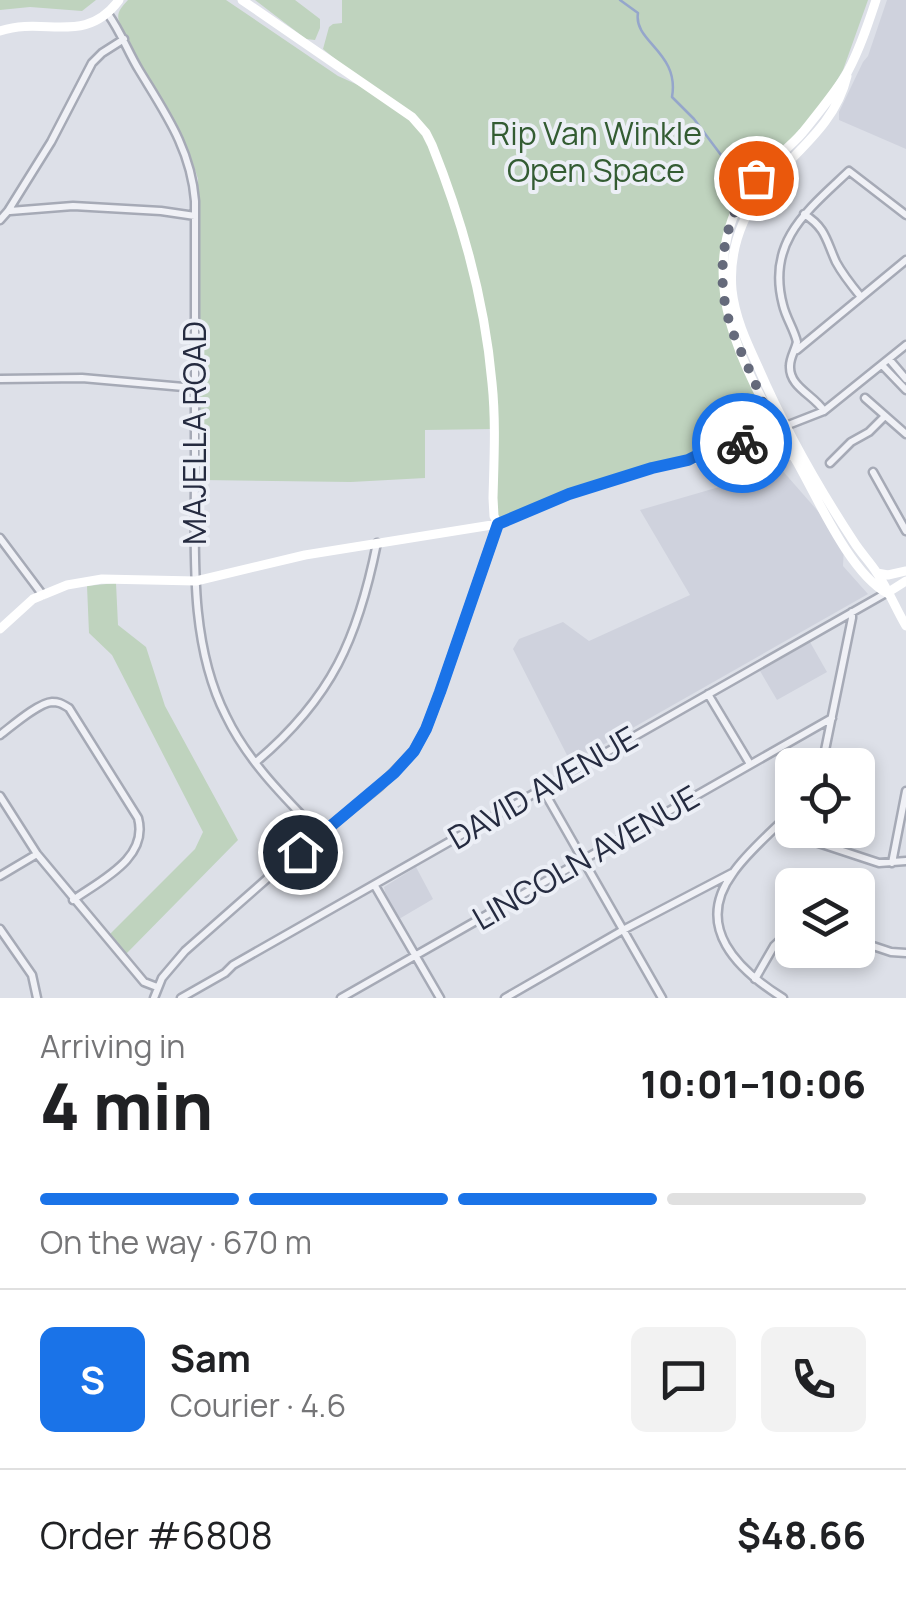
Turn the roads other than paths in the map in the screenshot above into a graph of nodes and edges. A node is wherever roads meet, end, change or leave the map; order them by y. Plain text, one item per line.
1 (119, 0) edge
2 (242, 0) edge
3 (876, 0) edge
4 (108, 14) junction
5 (0, 30) edge
6 (124, 39) junction
7 (847, 72) junction
8 (8, 211) junction
9 (804, 214) junction
10 (906, 215) edge
11 (195, 216) junction
12 (0, 220) edge
13 (906, 260) edge
14 (861, 297) junction
15 (906, 345) edge
16 (796, 350) junction
17 (886, 362) junction
18 (0, 379) edge
19 (906, 379) edge
20 (195, 388) junction
21 (906, 390) edge
22 (865, 398) dead end
23 (764, 404) junction
24 (824, 411) junction
25 (885, 416) junction
26 (782, 428) junction
27 (906, 434) edge
28 (758, 437) junction
29 (738, 445) junction
30 (794, 458) junction
31 (830, 463) dead end
32 (872, 472) dead end
33 (903, 518) edge
34 (498, 524) junction
35 (906, 531) edge
36 (0, 538) edge
37 (377, 542) junction
38 (906, 570) edge
39 (877, 573) junction
40 (196, 581) junction
41 (906, 581) edge
42 (887, 593) junction
43 (42, 594) junction
44 (852, 612) junction
45 (906, 626) edge
46 (0, 629) edge
47 (708, 694) junction
48 (832, 718) junction
49 (0, 735) edge
50 (826, 748) edge
51 (256, 762) junction
52 (750, 764) junction
53 (542, 788) junction
54 (906, 791) edge
55 (0, 796) edge
56 (775, 830) edge
57 (322, 834) junction
58 (836, 848) edge
59 (37, 854) junction
60 (582, 861) junction
61 (906, 861) edge
62 (892, 862) junction
63 (732, 873) junction
64 (0, 876) edge
65 (375, 886) junction
66 (74, 900) junction
67 (0, 929) edge
68 (622, 930) junction
69 (775, 945) edge
70 (875, 946) edge
71 (902, 953) edge
72 (415, 956) junction
73 (906, 965) edge
74 (755, 979) junction
75 (157, 988) junction
76 (36, 998) edge
77 (154, 998) edge
78 (181, 998) edge
79 (341, 998) edge
80 (440, 998) edge
81 (505, 998) edge
82 (662, 998) edge
83 (783, 998) edge

1 - 4 street
2 - 34 street
3 - 7 street
4 - 5 street
4 - 6 street, MAJELLA ROAD
6 - 8 street
6 - 11 street, MAJELLA ROAD
7 - 23 street
7 - 26 street
8 - 11 street
8 - 12 street
9 - 10 street
9 - 14 street
9 - 16 street
11 - 20 street, MAJELLA ROAD
13 - 14 street
14 - 16 street
15 - 17 street
16 - 24 street
17 - 19 street
17 - 21 street
17 - 24 street
18 - 20 street
20 - 40 street, MAJELLA ROAD
22 - 25 street
23 - 26 street
23 - 28 street
24 - 26 street
25 - 27 street
25 - 31 street
26 - 28 street
26 - 30 street
26 - 39 street
28 - 29 street
29 - 30 street
29 - 34 street
30 - 42 street
32 - 33 street
33 - 35 street
34 - 37 street
34 - 57 street
36 - 43 street
37 - 40 street
37 - 51 street
38 - 39 street
39 - 42 street
40 - 43 street
40 - 51 street, MAJELLA ROAD
41 - 42 street, DAVID AVENUE
42 - 44 street, DAVID AVENUE
42 - 45 street
43 - 46 street
44 - 47 street, DAVID AVENUE
44 - 48 street
47 - 52 street
47 - 53 street, DAVID AVENUE
48 - 50 street
48 - 52 street, LINCOLN AVENUE
49 - 66 street
51 - 57 street, MAJELLA ROAD
52 - 60 street, LINCOLN AVENUE
53 - 60 street
53 - 65 street, DAVID AVENUE
54 - 62 street
55 - 59 street
56 - 63 street
57 - 75 street
58 - 62 street
59 - 64 street
59 - 66 street
60 - 68 street
60 - 72 street, LINCOLN AVENUE
61 - 62 street
63 - 68 street
63 - 74 street
65 - 72 street
65 - 78 street, DAVID AVENUE
66 - 75 street
67 - 76 street
68 - 81 street
68 - 82 street
69 - 74 street
70 - 71 street
71 - 73 street
72 - 79 street, LINCOLN AVENUE
72 - 80 street
74 - 83 street
75 - 77 street

